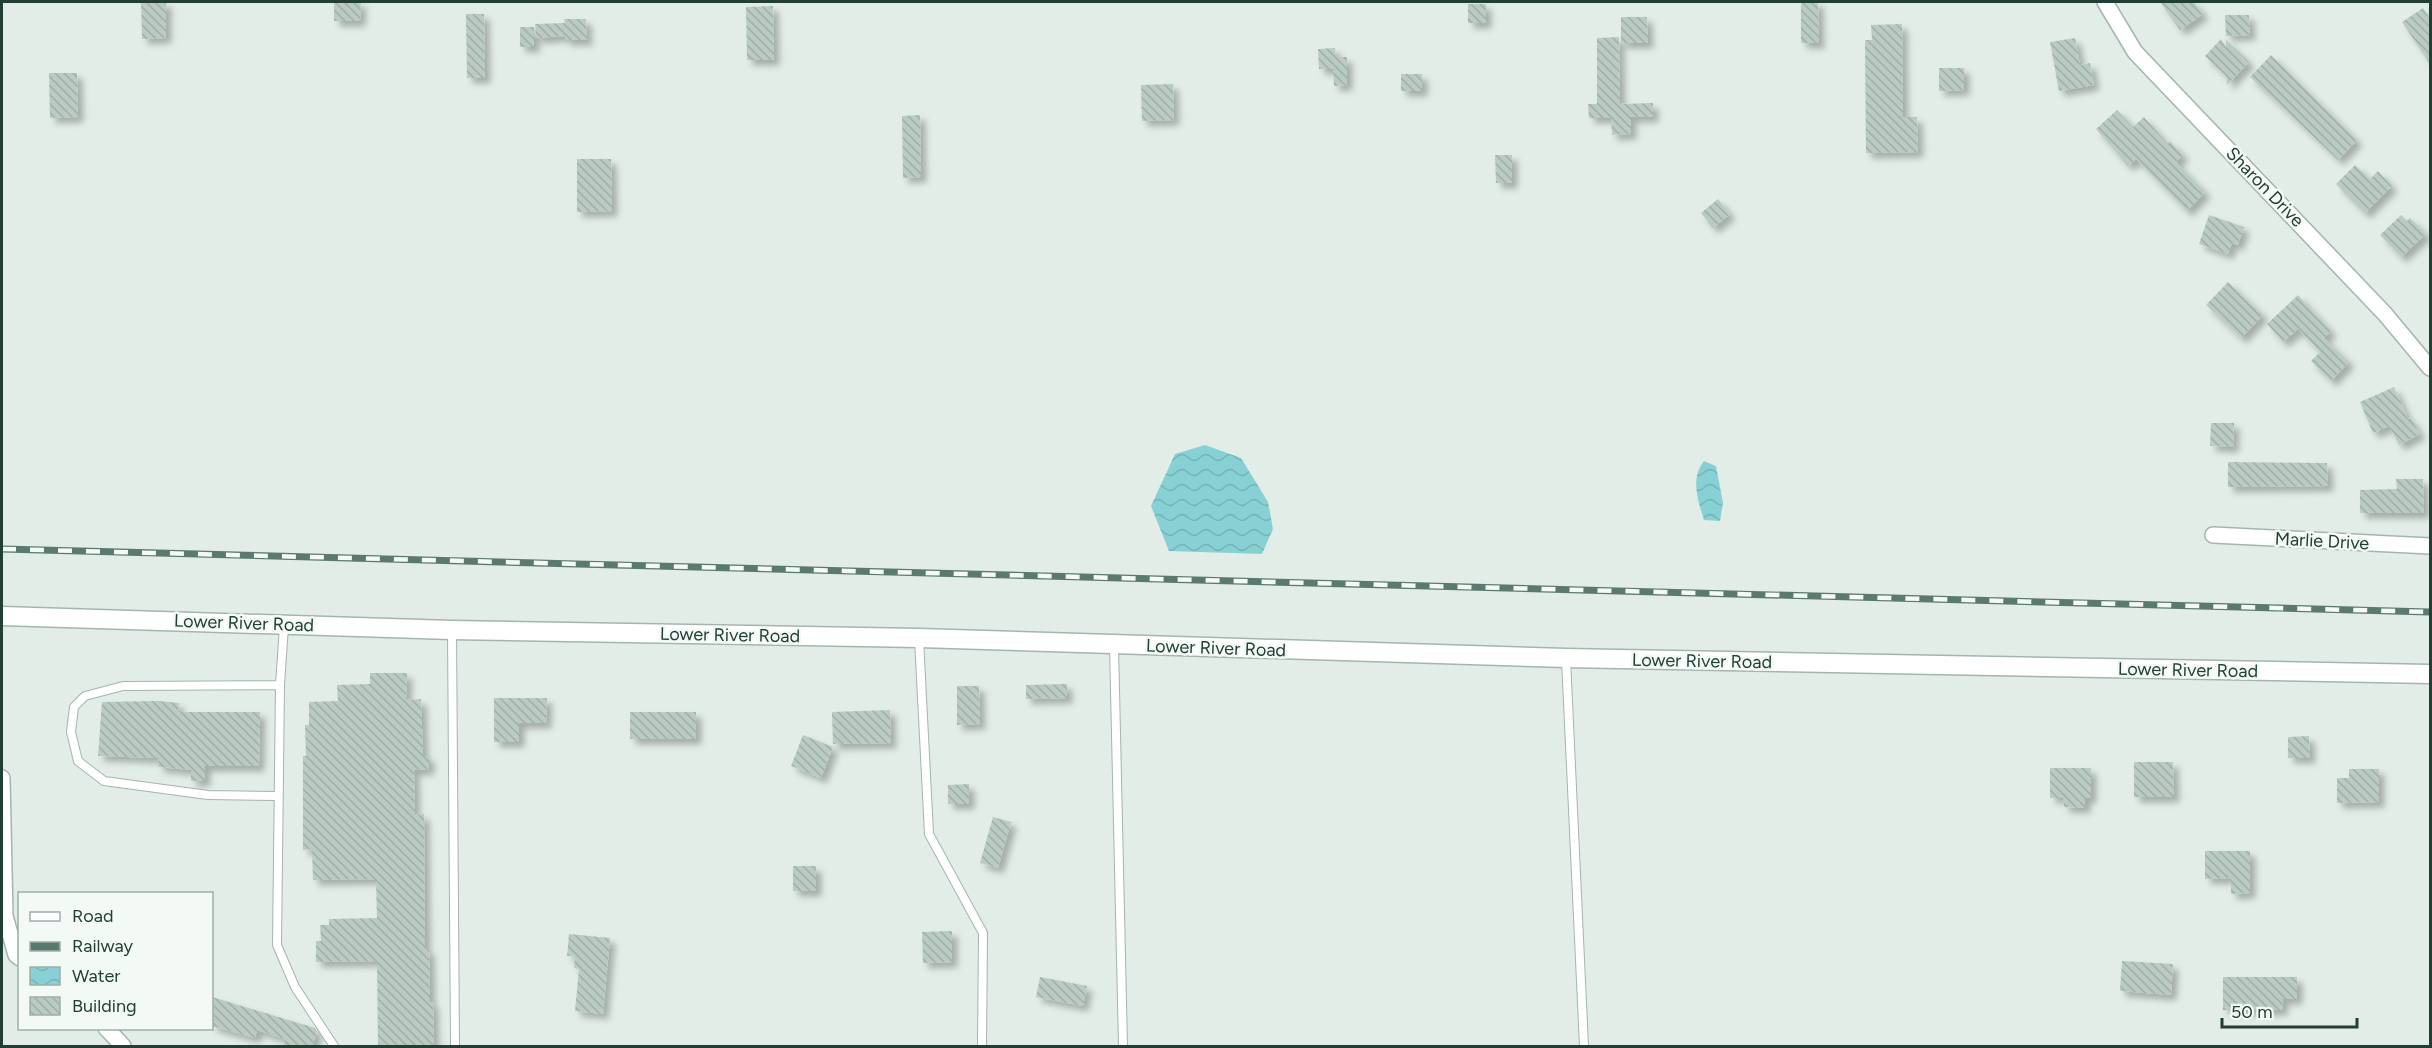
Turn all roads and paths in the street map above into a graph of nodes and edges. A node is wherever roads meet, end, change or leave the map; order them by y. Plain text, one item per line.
1 (2105, 2) edge
2 (2430, 368) edge
3 (2213, 535) dead end
4 (2430, 546) edge
5 (2, 616) edge
6 (284, 624) junction
7 (452, 630) junction
8 (919, 638) junction
9 (1114, 645) junction
10 (1566, 658) junction
11 (2430, 674) edge
12 (280, 685) junction
13 (2, 777) edge
14 (278, 796) junction
15 (18, 956) edge
16 (107, 1030) edge
17 (124, 1045) edge
18 (334, 1047) edge
19 (456, 1047) edge
20 (982, 1047) edge
21 (1123, 1047) edge
22 (1584, 1047) edge

1 - 2 street, Sharon Drive
3 - 4 street, Marlie Drive
5 - 6 street, Lower River Road
6 - 7 street, Lower River Road
6 - 12 lane
7 - 8 street, Lower River Road
7 - 19 lane
8 - 9 street, Lower River Road
8 - 20 lane
9 - 10 street, Lower River Road
9 - 21 lane
10 - 11 street, Lower River Road
10 - 22 lane
12 - 14 lane
12 - 14 lane
13 - 15 street
14 - 18 lane
16 - 17 street

